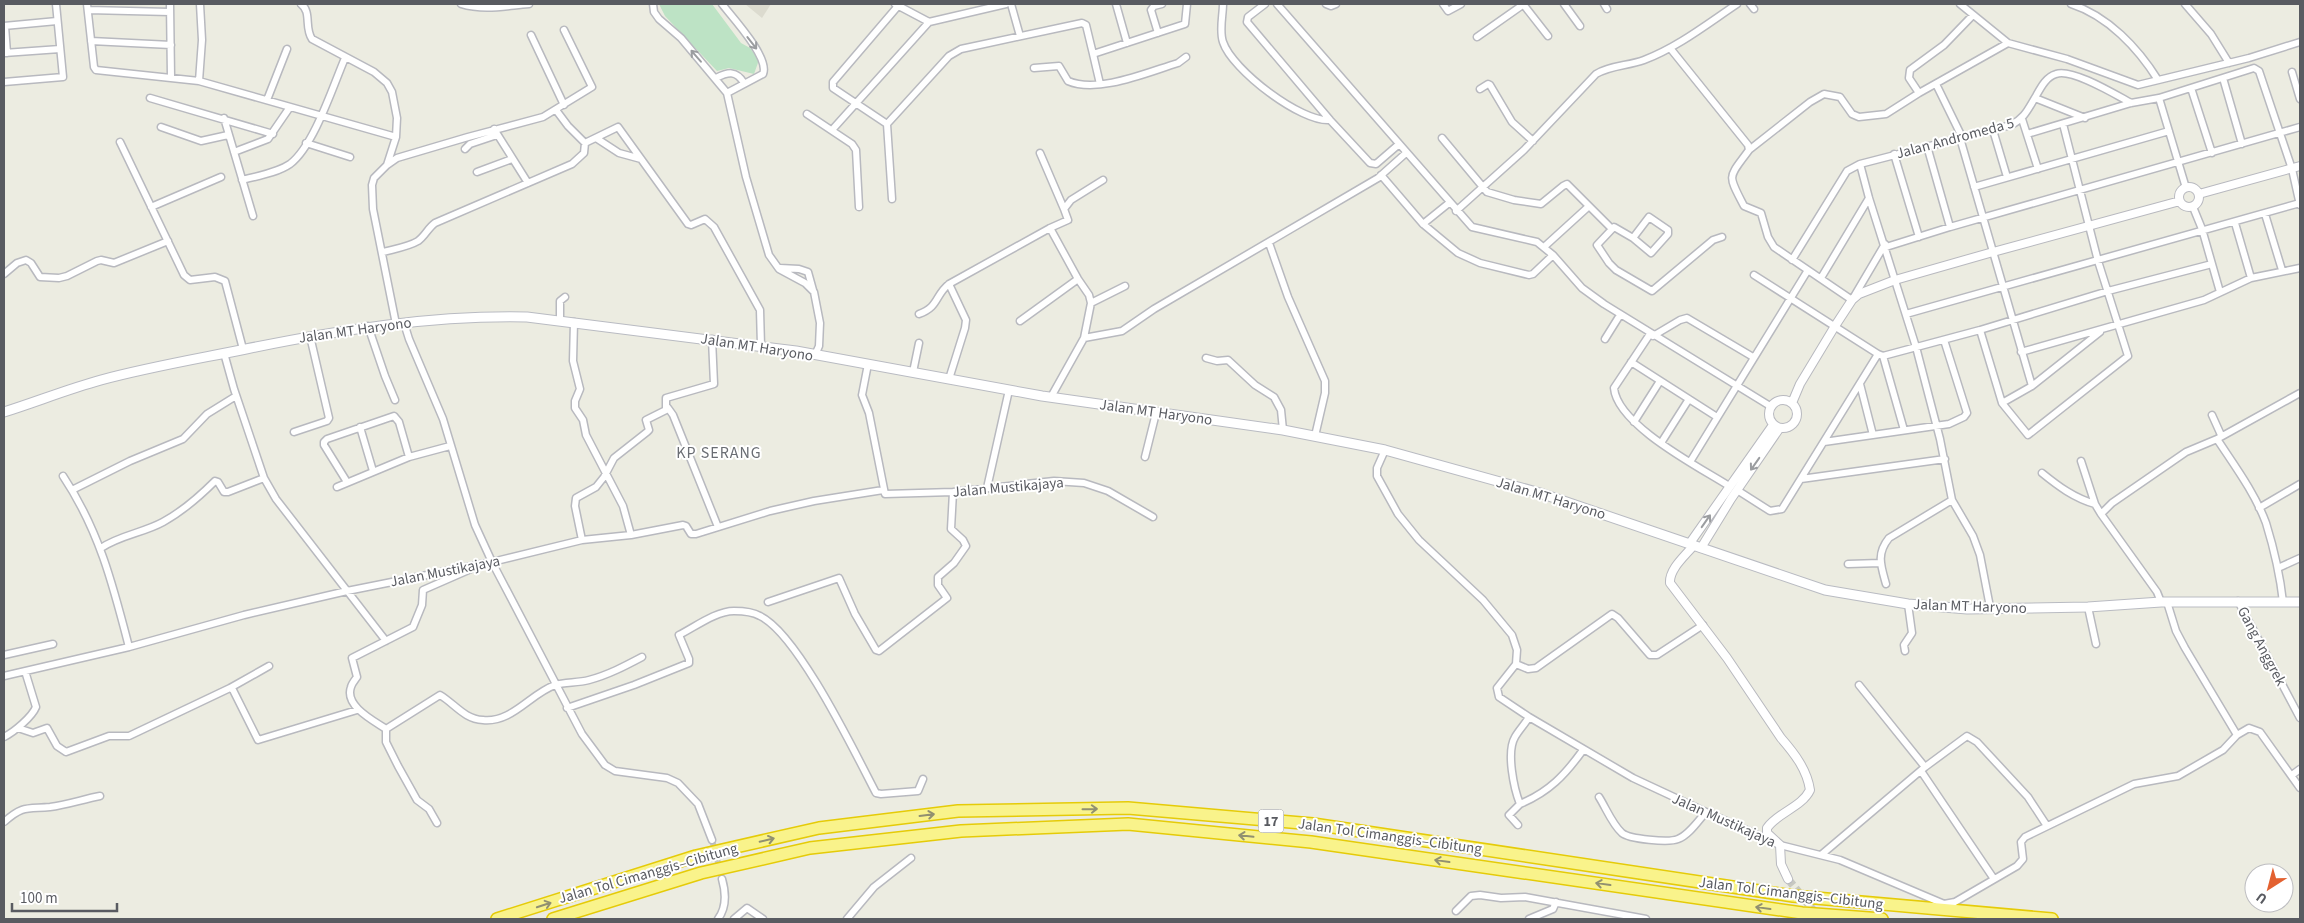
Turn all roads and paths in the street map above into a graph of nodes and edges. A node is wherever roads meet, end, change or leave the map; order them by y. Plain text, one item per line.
1 (56, 4) edge
2 (170, 4) edge
3 (200, 4) edge
4 (301, 4) edge
5 (461, 4) edge
6 (529, 4) edge
7 (653, 4) edge
8 (722, 4) edge
9 (1006, 4) edge
10 (1011, 4) edge
11 (1116, 4) edge
12 (1162, 4) edge
13 (1187, 4) edge
14 (1223, 4) edge
15 (1265, 4) edge
16 (1277, 4) edge
17 (1326, 4) edge
18 (1336, 4) edge
19 (1443, 4) edge
20 (1460, 4) edge
21 (1524, 4) edge
22 (1564, 4) edge
23 (1737, 4) edge
24 (1960, 4) edge
25 (2071, 4) edge
26 (2092, 4) edge
27 (2185, 4) edge
28 (897, 5) edge
29 (87, 7) edge
30 (2086, 9) junction
31 (170, 12) junction
32 (1973, 15) junction
33 (57, 22) junction
34 (929, 22) junction
35 (4, 26) edge
36 (1580, 26) dead end
37 (564, 30) dead end
38 (1158, 33) junction
39 (531, 35) dead end
40 (1020, 36) junction
41 (1477, 36) dead end
42 (1548, 36) dead end
43 (91, 41) junction
44 (2008, 42) junction
45 (2300, 42) edge
46 (1127, 43) junction
47 (171, 45) junction
48 (1670, 48) junction
49 (60, 49) junction
50 (287, 49) dead end
51 (5, 53) edge
52 (1093, 54) junction
53 (1186, 57) dead end
54 (345, 58) junction
55 (2229, 63) junction
56 (1034, 68) dead end
57 (2292, 72) dead end
58 (172, 77) junction
59 (716, 78) junction
60 (2223, 78) junction
61 (2158, 80) junction
62 (199, 81) junction
63 (4, 82) edge
64 (744, 83) junction
65 (1100, 84) junction
66 (1936, 84) junction
67 (2191, 88) junction
68 (1480, 89) dead end
69 (727, 93) junction
70 (1919, 93) junction
71 (150, 98) dead end
72 (2035, 98) junction
73 (2159, 98) junction
74 (2300, 99) edge
75 (268, 100) junction
76 (2131, 103) junction
77 (857, 104) junction
78 (564, 105) junction
79 (290, 108) junction
80 (556, 110) junction
81 (807, 114) dead end
82 (321, 115) junction
83 (224, 118) junction
84 (2085, 118) junction
85 (2022, 119) junction
86 (1330, 120) junction
87 (887, 124) junction
88 (2063, 124) junction
89 (161, 128) dead end
90 (2300, 128) edge
91 (832, 130) junction
92 (1993, 130) junction
93 (2169, 131) junction
94 (496, 132) junction
95 (2280, 133) junction
96 (273, 134) junction
97 (2027, 134) junction
98 (228, 135) junction
99 (396, 137) junction
100 (596, 138) junction
101 (1442, 138) dead end
102 (1961, 138) junction
103 (1533, 141) junction
104 (120, 142) dead end
105 (306, 143) junction
106 (585, 143) junction
107 (2242, 144) junction
108 (1927, 146) junction
109 (465, 148) dead end
110 (1402, 150) junction
111 (1749, 150) junction
112 (234, 152) junction
113 (1040, 153) dead end
114 (2212, 153) junction
115 (1894, 154) junction
116 (350, 157) dead end
117 (512, 159) junction
118 (641, 159) junction
119 (2072, 159) junction
120 (2178, 163) junction
121 (1860, 164) junction
122 (387, 165) junction
123 (2296, 168) edge
124 (2038, 170) junction
125 (477, 172) dead end
126 (221, 177) dead end
127 (2007, 177) junction
128 (1377, 178) junction
129 (242, 180) junction
130 (1103, 180) dead end
131 (528, 183) junction
132 (1974, 187) junction
133 (1482, 188) junction
134 (2186, 188) junction
135 (2081, 191) junction
136 (2199, 194) junction
137 (892, 198) dead end
138 (1869, 198) junction
139 (2180, 201) junction
140 (1449, 203) junction
141 (2300, 204) edge
142 (151, 207) junction
143 (859, 207) dead end
144 (1588, 207) junction
145 (2192, 207) junction
146 (1064, 209) junction
147 (1456, 211) junction
148 (2265, 214) junction
149 (252, 216) dead end
150 (1984, 218) junction
151 (2235, 223) junction
152 (1423, 224) junction
153 (1950, 227) junction
154 (2089, 227) junction
155 (1050, 228) junction
156 (1612, 229) junction
157 (2202, 229) junction
158 (1722, 237) dead end
159 (1919, 237) junction
160 (1633, 238) junction
161 (168, 241) junction
162 (1269, 243) junction
163 (1885, 246) junction
164 (1544, 248) junction
165 (383, 252) junction
166 (1993, 252) junction
167 (1553, 256) junction
168 (1792, 260) junction
169 (2098, 261) junction
170 (2212, 264) junction
171 (778, 268) junction
172 (2300, 268) edge
173 (1808, 270) junction
174 (2282, 270) junction
175 (4, 274) edge
176 (1754, 275) dead end
177 (1820, 278) junction
178 (2250, 278) junction
179 (1078, 279) junction
180 (1895, 280) junction
181 (949, 284) junction
182 (1125, 286) dead end
183 (2003, 288) junction
184 (2108, 291) junction
185 (814, 292) junction
186 (2220, 292) junction
187 (565, 298) dead end
188 (1790, 298) junction
189 (1852, 300) junction
190 (1091, 302) junction
191 (919, 314) dead end
192 (1906, 314) junction
193 (1620, 315) junction
194 (2012, 319) junction
195 (560, 320) junction
196 (1020, 321) dead end
197 (574, 322) junction
198 (400, 323) junction
199 (2119, 324) junction
200 (368, 326) junction
201 (1835, 326) junction
202 (1980, 330) junction
203 (2103, 330) junction
204 (1651, 335) junction
205 (310, 336) junction
206 (1084, 338) junction
207 (712, 339) junction
208 (1605, 339) dead end
209 (1944, 340) junction
210 (919, 343) dead end
211 (761, 346) junction
212 (1916, 347) junction
213 (243, 349) junction
214 (2021, 352) junction
215 (224, 353) junction
216 (815, 355) junction
217 (1881, 355) junction
218 (1753, 357) junction
219 (1206, 358) dead end
220 (1631, 362) junction
221 (868, 364) junction
222 (913, 372) junction
223 (949, 379) junction
224 (1660, 380) junction
225 (1860, 384) junction
226 (1736, 386) junction
227 (2032, 386) junction
228 (1009, 390) junction
229 (2300, 393) edge
230 (236, 396) junction
231 (1051, 397) junction
232 (1689, 399) junction
233 (395, 400) dead end
234 (2002, 402) junction
235 (1792, 403) junction
236 (1770, 406) junction
237 (668, 408) junction
238 (4, 412) edge
239 (1156, 412) junction
240 (2212, 415) dead end
241 (1717, 417) junction
242 (1634, 422) junction
243 (1936, 426) junction
244 (360, 427) junction
245 (1776, 427) junction
246 (1283, 430) junction
247 (1904, 430) junction
248 (294, 432) dead end
249 (1873, 435) junction
250 (1315, 436) junction
251 (2219, 437) junction
252 (1824, 442) junction
253 (1661, 443) junction
254 (450, 446) junction
255 (1385, 450) junction
256 (409, 457) junction
257 (1145, 457) dead end
258 (2081, 461) dead end
259 (1690, 462) junction
260 (1945, 462) junction
261 (373, 471) junction
262 (2042, 473) dead end
263 (605, 474) junction
264 (63, 476) dead end
265 (264, 478) junction
266 (1801, 479) junction
267 (346, 482) junction
268 (2300, 484) edge
269 (1729, 486) junction
270 (337, 487) dead end
271 (987, 488) junction
272 (72, 490) junction
273 (1737, 490) junction
274 (884, 492) junction
275 (953, 492) junction
276 (1726, 499) junction
277 (1952, 500) junction
278 (2095, 504) junction
279 (2259, 508) junction
280 (2101, 514) junction
281 (1153, 517) dead end
282 (718, 527) junction
283 (631, 535) junction
284 (582, 540) junction
285 (1695, 546) junction
286 (101, 548) junction
287 (2300, 558) edge
288 (492, 562) junction
289 (1880, 563) junction
290 (1848, 564) dead end
291 (479, 565) junction
292 (2278, 568) junction
293 (1886, 584) dead end
294 (347, 591) junction
295 (2238, 601) junction
296 (768, 602) dead end
297 (2164, 602) junction
298 (2283, 602) junction
299 (2300, 602) edge
300 (1908, 604) junction
301 (2088, 606) junction
302 (1990, 607) junction
303 (1703, 625) junction
304 (386, 641) junction
305 (53, 644) dead end
306 (2096, 644) dead end
307 (129, 648) junction
308 (1905, 651) dead end
309 (4, 655) edge
310 (642, 657) dead end
311 (1516, 664) junction
312 (269, 666) dead end
313 (25, 670) junction
314 (4, 676) edge
315 (555, 685) junction
316 (1858, 685) dead end
317 (230, 688) junction
318 (567, 708) junction
319 (357, 710) junction
320 (1529, 717) junction
321 (2300, 718) edge
322 (18, 728) junction
323 (386, 729) junction
324 (2237, 735) junction
325 (4, 737) edge
326 (1583, 750) junction
327 (1923, 769) junction
328 (2300, 769) edge
329 (2292, 775) junction
330 (923, 779) dead end
331 (2300, 788) edge
332 (100, 796) dead end
333 (1599, 797) dead end
334 (1520, 804) junction
335 (1706, 812) junction
336 (4, 822) edge
337 (437, 823) dead end
338 (1518, 825) dead end
339 (2047, 826) junction
340 (712, 840) tunnel mouth
341 (1780, 845) junction
342 (1821, 855) junction
343 (911, 858) dead end
344 (722, 878) tunnel mouth
345 (1994, 879) junction
346 (1788, 880) tunnel mouth
347 (1556, 902) junction
348 (1456, 910) dead end
349 (497, 919) edge
350 (553, 919) edge
351 (718, 919) edge
352 (734, 919) edge
353 (763, 919) edge
354 (847, 919) edge
355 (1529, 919) edge
356 (1646, 919) edge
357 (1882, 919) edge
358 (2052, 919) edge

1 - 33 street
2 - 31 street
3 - 62 street
4 - 54 street
5 - 6 street
59 -> 7 street
8 -> 64 street
9 - 34 street
10 - 40 street
11 - 46 street
12 - 38 street
13 - 38 street
14 - 86 street
15 - 86 street
16 - 110 street
17 - 18 street
19 - 20 street
21 - 41 street
21 - 42 street
22 - 36 street
23 - 48 street
24 - 32 street
25 - 30 street
26 - 30 street
27 - 55 street
28 - 34 street
28 - 77 street
29 - 31 street
29 - 43 street
30 - 61 street
31 - 47 street
32 - 44 street
32 - 70 street
33 - 35 street
33 - 49 street
34 - 77 street
35 - 51 street
37 - 78 street
38 - 46 street
39 - 78 street
40 - 52 street
40 - 87 street
43 - 47 street
43 - 58 street
44 - 61 street
44 - 66 street
45 - 55 street
46 - 52 street
47 - 58 street
48 - 103 street
48 - 111 street
49 - 51 street
49 - 63 street
50 - 75 street
52 - 65 street
53 - 65 street
54 - 82 street
54 - 99 street
55 - 61 street
56 - 65 street
57 - 74 street
58 - 62 street
59 - 64 street
59 - 69 street
60 - 67 street
60 - 95 street
60 - 107 street
62 - 75 street
64 - 69 street
66 - 70 street
66 - 102 street
67 - 73 street
67 - 114 street
68 - 103 street
69 - 171 street
70 - 111 street
71 - 83 street
72 - 76 street, Jalan Andromeda 5
72 - 84 street
72 - 85 street, Jalan Andromeda 5
73 - 76 street
73 - 93 street
75 - 79 street
76 - 84 street
77 - 87 street
77 - 91 street
78 - 80 street
79 - 82 street
79 - 96 street
80 - 94 street
80 - 106 street
81 - 91 street
82 - 99 street
82 - 105 street
83 - 96 street
83 - 98 street
84 - 88 street
85 - 92 street, Jalan Andromeda 5
85 - 97 street
86 - 110 street
87 - 137 street
88 - 97 street
88 - 119 street
89 - 98 street
90 - 95 street
91 - 143 street
92 - 102 street, Jalan Andromeda 5
92 - 127 street
93 - 119 street
93 - 120 street
94 - 109 street
94 - 117 street
94 - 122 street
95 - 107 street
95 - 123 street
96 - 112 street
97 - 124 street
98 - 112 street
99 - 122 street
100 - 106 street
100 - 118 street
100 - 118 street
101 - 133 street
102 - 108 street, Jalan Andromeda 5
102 - 132 street
103 - 133 street
104 - 142 street
105 - 116 street
105 - 129 street
106 - 131 street
107 - 114 street
108 - 115 street, Jalan Andromeda 5
108 - 153 street
110 - 128 street
110 - 140 street
111 - 168 street
112 - 129 street
113 - 146 street
114 - 120 street
115 - 121 street, Jalan Andromeda 5
115 - 159 street
117 - 125 street
117 - 131 street
118 - 211 street
119 - 124 street
119 - 135 street
120 - 134 street
120 - 135 street
121 - 138 street
121 - 168 street, Jalan Andromeda 5
122 - 165 street
123 - 136 street
123 - 141 street
124 - 127 street
126 - 142 street
127 - 132 street
128 - 152 street
128 - 162 street
129 - 149 street
130 - 146 street
131 - 165 street
132 - 150 street
133 - 144 street
133 - 147 street
134 - 136 street
134 - 139 street
135 - 150 street
135 - 154 street
136 - 145 street
138 - 163 street
138 - 177 street
139 - 145 street
139 - 154 street
140 - 147 street
140 - 152 street
141 - 148 street
142 - 161 street
144 - 156 street
144 - 164 street
145 - 157 street
146 - 155 street
147 - 164 street
148 - 151 street
148 - 174 street
150 - 153 street
150 - 166 street
151 - 157 street
151 - 178 street
152 - 167 street
153 - 159 street
154 - 166 street
154 - 169 street
155 - 179 street
155 - 181 street
156 - 158 street
156 - 160 street
157 - 169 street
157 - 170 street
159 - 163 street
160 - 160 street
161 - 175 street
161 - 213 street
162 - 206 street
162 - 250 street
163 - 180 street
163 - 189 street
164 - 167 street
165 - 198 street
166 - 180 street
166 - 183 street
167 - 193 street
168 - 173 street
169 - 183 street
169 - 184 street
170 - 184 street
170 - 186 street
171 - 185 street
171 - 185 street
172 - 174 street
173 - 177 street
173 - 188 street
174 - 178 street
176 - 188 street
177 - 189 street
178 - 186 street
179 - 190 street
179 - 196 street
180 - 189 street
180 - 192 street
181 - 191 street
181 - 223 street
182 - 190 street
183 - 192 street
183 - 194 street
184 - 194 street
184 - 199 street
185 - 216 street
186 - 199 street
187 - 195 street
188 - 201 street
188 - 218 street
189 - 201 street
190 - 206 street
192 - 212 street
193 - 204 street
193 - 208 street
194 - 202 street
194 - 214 street
195 - 197 main road, Jalan MT Haryono
195 - 198 main road, Jalan MT Haryono
197 - 207 main road, Jalan MT Haryono
197 - 263 street
198 - 200 main road, Jalan MT Haryono
198 - 254 street
199 - 203 street
199 - 234 street
200 - 205 main road, Jalan MT Haryono
200 - 233 street
201 - 217 street
201 - 235 street
202 - 209 street
202 - 234 street
203 - 214 street
203 - 227 street
204 - 218 street
204 - 220 street
204 - 226 street
205 - 213 main road, Jalan MT Haryono
205 - 248 street
206 - 231 street
207 - 211 main road, Jalan MT Haryono
207 - 237 street
209 - 212 street
209 - 243 street
210 - 222 street
211 - 216 main road, Jalan MT Haryono
212 - 217 street
212 - 243 street
213 - 215 main road, Jalan MT Haryono
214 - 227 street
215 - 230 street
215 - 238 main road, Jalan MT Haryono
216 - 221 main road, Jalan MT Haryono
217 - 225 street
217 - 247 street
218 - 226 street
219 - 246 street
220 - 224 street
220 - 242 street
221 - 222 main road, Jalan MT Haryono
221 - 274 street
222 - 223 main road, Jalan MT Haryono
223 - 228 main road, Jalan MT Haryono
224 - 232 street
224 - 242 street
225 - 249 street
225 - 252 street
226 - 236 street
226 - 241 street
227 - 234 street
228 - 231 main road, Jalan MT Haryono
228 - 271 street
229 - 251 street
230 - 265 street
230 - 272 street
231 - 239 main road, Jalan MT Haryono
232 - 241 street
232 - 253 street
235 - 236 street
235 - 245 street
236 - 245 street
237 - 263 street
237 - 282 street
239 - 246 main road, Jalan MT Haryono
239 - 257 street
240 - 251 street
241 - 259 street
242 - 253 street
243 - 247 street
243 - 260 street
244 - 256 street
244 - 261 street
244 - 267 street
245 - 269 street
245 -> 273 street
246 - 250 main road, Jalan MT Haryono
247 - 249 street
249 - 252 street
250 - 255 main road, Jalan MT Haryono
251 - 279 street
251 - 280 street
252 - 266 street
253 - 259 street
254 - 256 street
254 - 288 street
255 - 285 main road, Jalan MT Haryono
255 - 311 street
256 - 261 street
258 - 278 street
259 - 269 street
260 - 266 street
260 - 277 street
261 - 267 street
262 - 278 street
263 - 283 street
263 - 284 street
264 - 272 street
265 - 286 street
265 - 294 street
266 - 273 street
267 - 270 street
268 - 279 street
269 - 276 street
271 - 275 street, Jalan Mustikajaya
271 - 281 street, Jalan Mustikajaya
272 - 286 street
273 - 276 street
274 - 275 street, Jalan Mustikajaya
274 - 282 street, Jalan Mustikajaya
275 - 296 street
276 - 285 street
285 -> 276 street
277 - 289 street
277 - 302 street
278 - 280 street
279 - 292 street
280 - 297 street
282 - 283 street, Jalan Mustikajaya
283 - 284 street, Jalan Mustikajaya
284 - 288 street, Jalan Mustikajaya
285 - 300 main road, Jalan MT Haryono
285 - 303 street
286 - 307 street
287 - 292 street
288 - 291 street, Jalan Mustikajaya
288 - 315 street
289 - 290 street
289 - 293 street
291 - 294 street, Jalan Mustikajaya
291 - 304 street
292 - 298 street
294 - 304 street
294 - 307 street, Jalan Mustikajaya
295 - 297 main road, Jalan MT Haryono
295 - 298 main road, Jalan MT Haryono
295 - 321 street, Gang Anggrek
297 - 301 main road, Jalan MT Haryono
297 - 324 street
298 - 299 main road, Jalan MT Haryono
300 - 302 main road, Jalan MT Haryono
300 - 308 street
301 - 302 main road, Jalan MT Haryono
301 - 306 street
303 - 311 street
303 - 341 street
304 - 319 street
305 - 309 street
307 - 313 street, Jalan Mustikajaya
310 - 315 street
311 - 320 street, Jalan Mustikajaya
312 - 317 street
313 - 314 street, Jalan Mustikajaya
313 - 322 street
315 - 318 street
315 - 323 street
316 - 327 street
317 - 319 street
317 - 322 street
318 - 330 street
318 - 340 street
319 - 323 street
320 - 326 street, Jalan Mustikajaya
320 - 334 street
322 - 325 street
323 - 337 street
324 - 329 street
324 - 339 street
326 - 334 street
326 - 335 street, Jalan Mustikajaya
327 - 339 street
327 - 342 street
327 - 345 street
328 - 329 street
329 - 331 street
332 - 336 street
333 - 335 street
334 - 338 street
335 - 341 street, Jalan Mustikajaya
339 - 345 street
341 - 342 street, Jalan Mustikajaya
341 - 346 street
342 - 345 street, Jalan Mustikajaya
343 - 354 street
344 - 351 street
347 - 348 street
347 - 355 street
347 - 356 street
349 -> 358 highway, Jalan Tol Cimanggis–Cibitung / 17
357 -> 350 highway, Jalan Tol Cimanggis–Cibitung / 17
352 - 353 street

